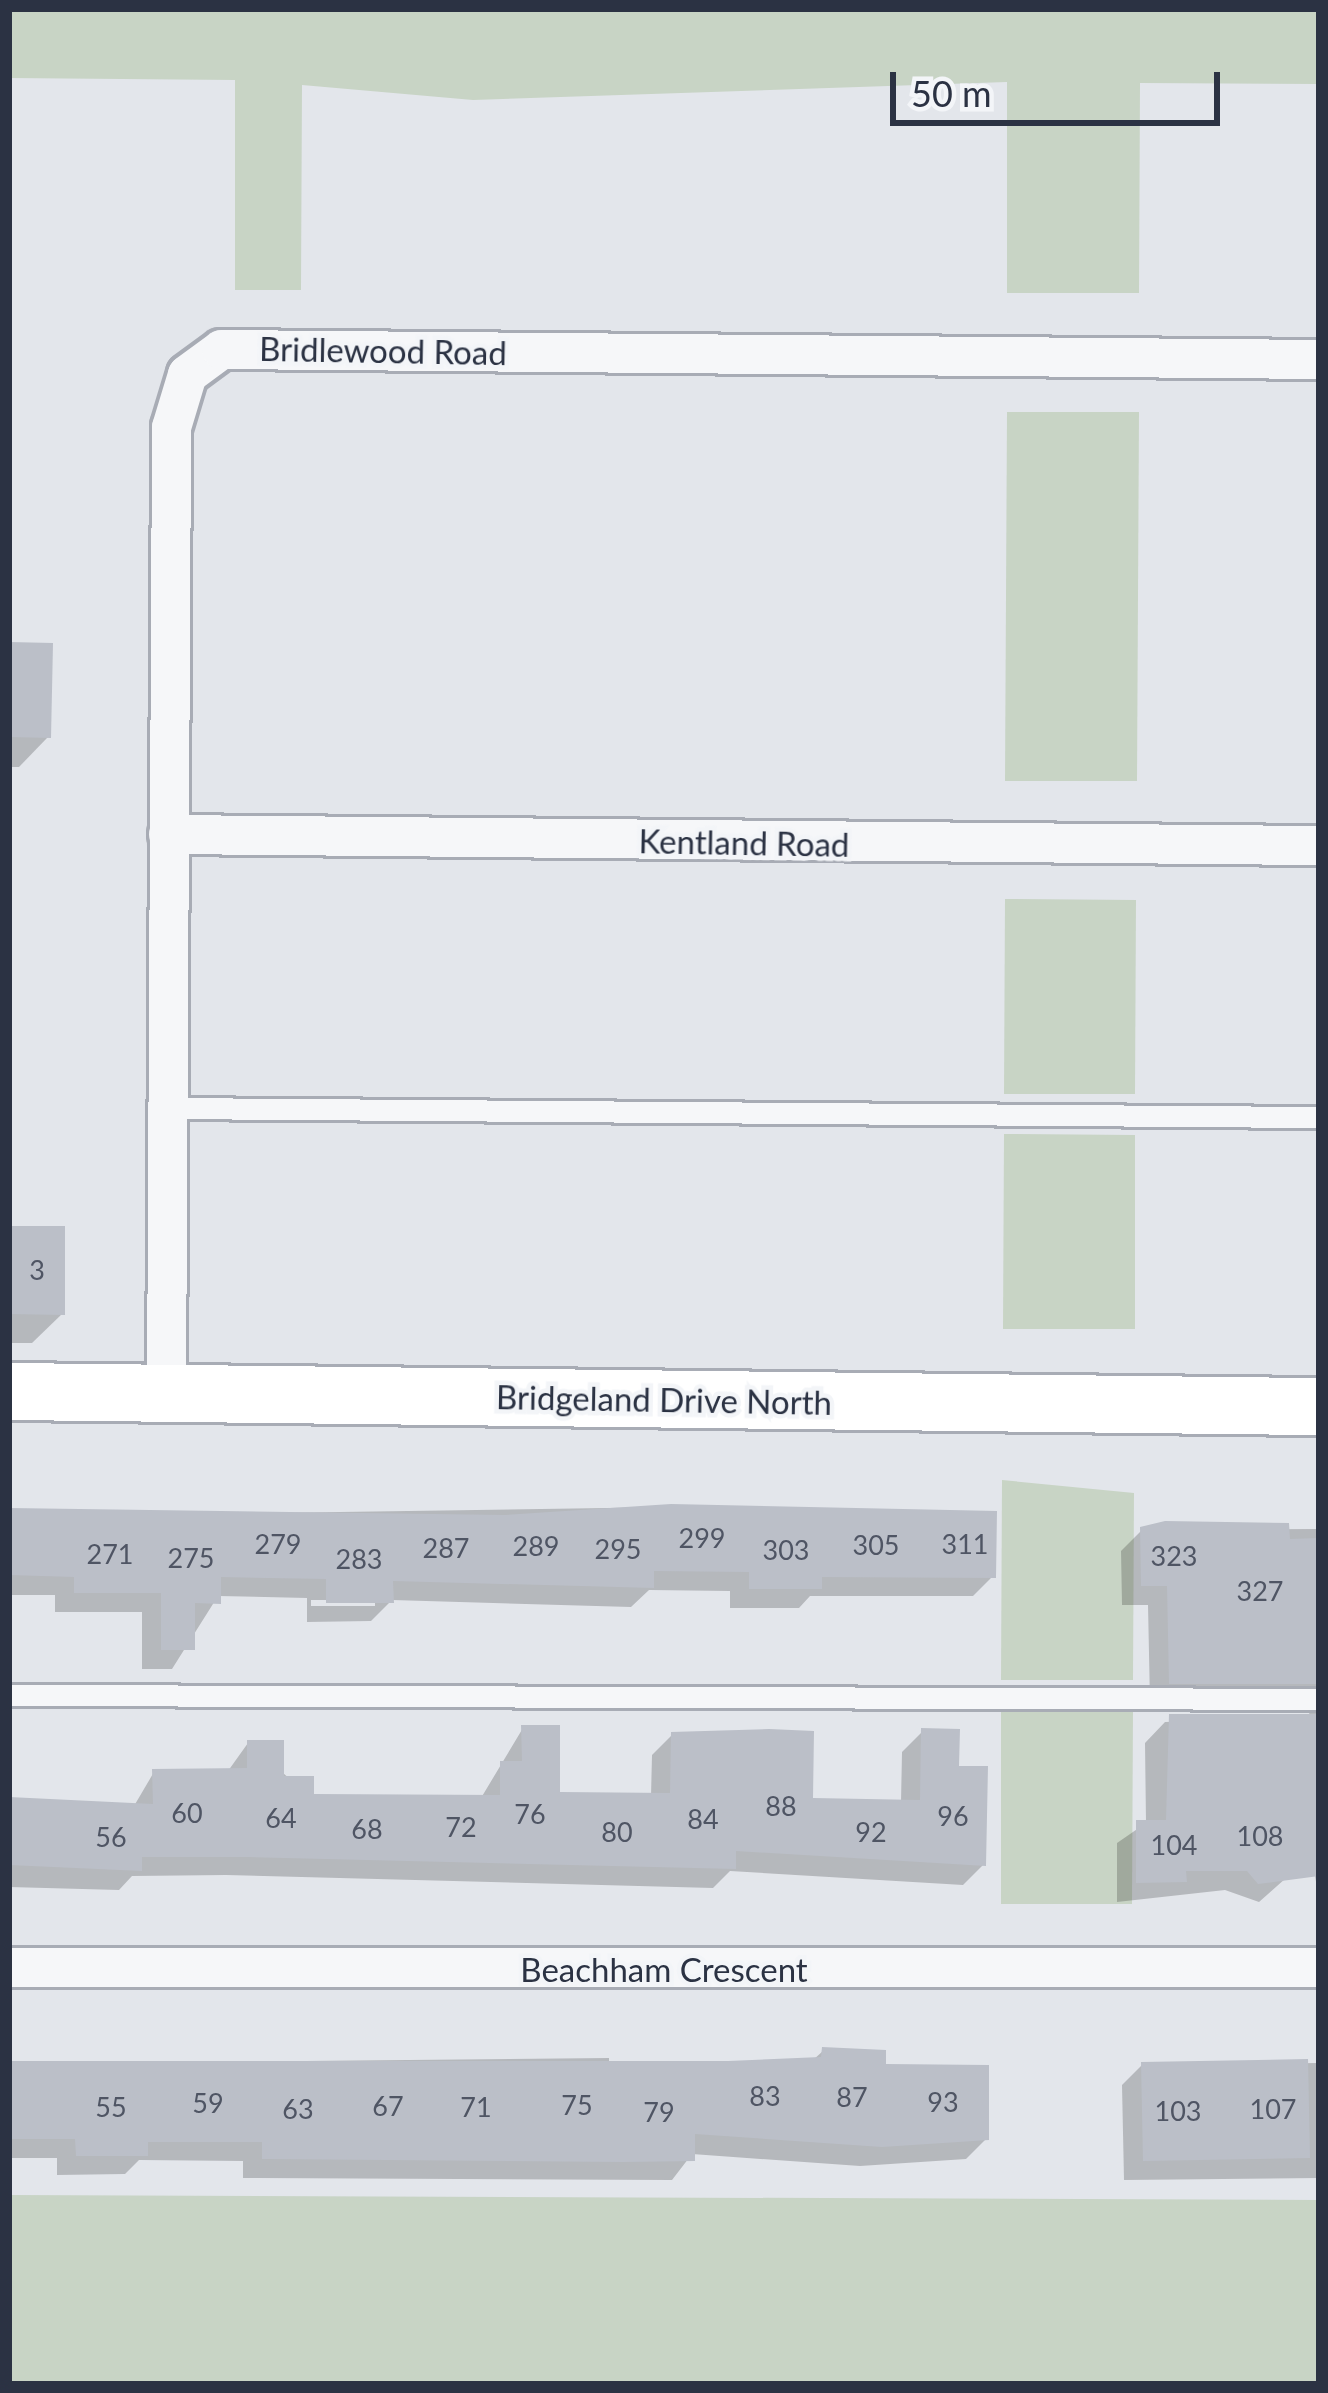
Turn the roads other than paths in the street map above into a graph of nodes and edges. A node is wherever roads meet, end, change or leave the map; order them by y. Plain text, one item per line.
1 (1319, 359) edge
2 (168, 834) junction
3 (1319, 845) edge
4 (166, 1108) junction
5 (1319, 1117) edge
6 (9, 1391) edge
7 (166, 1393) junction
8 (1319, 1406) edge
9 (9, 1695) edge
10 (1319, 1699) edge
11 (9, 1967) edge
12 (1319, 1967) edge

1 - 2 street, Bridlewood Road
2 - 3 street, Kentland Road
2 - 4 street, Bridlewood Road
4 - 5 lane
4 - 7 street, Bridlewood Road
6 - 7 street, Bridgeland Drive North
7 - 8 street, Bridgeland Drive North
9 - 10 lane
11 - 12 street, Beachham Crescent

